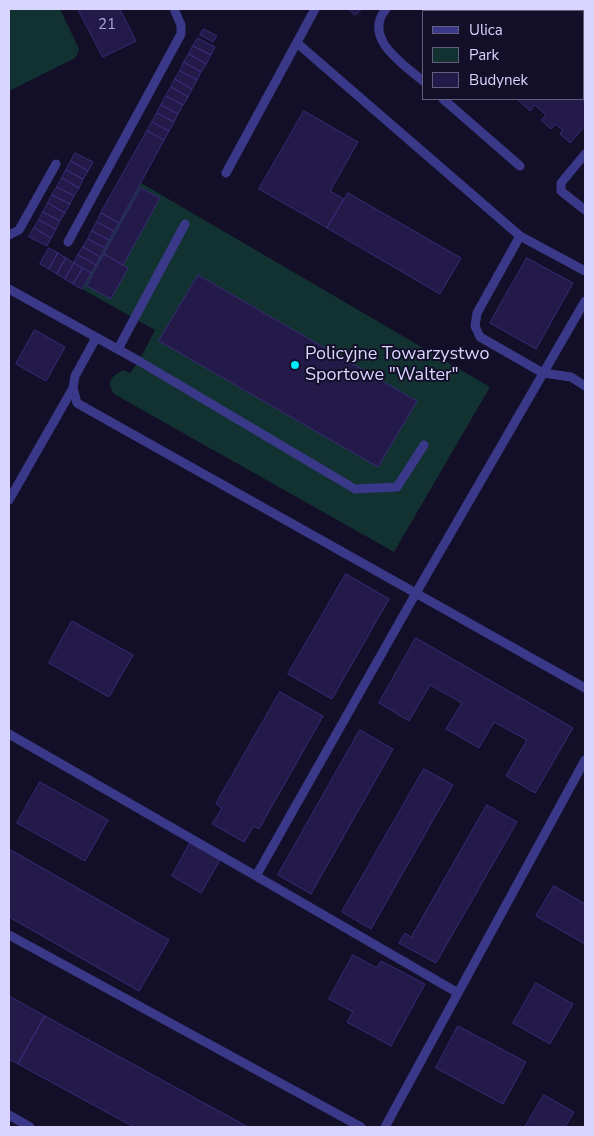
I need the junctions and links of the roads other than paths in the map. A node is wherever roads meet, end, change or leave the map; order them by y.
1 (174, 9) edge
2 (315, 9) edge
3 (386, 9) edge
4 (297, 44) junction
5 (422, 80) edge
6 (444, 100) edge
7 (585, 154) edge
8 (56, 164) dead end
9 (520, 166) dead end
10 (226, 173) dead end
11 (585, 210) edge
12 (185, 224) dead end
13 (9, 235) edge
14 (520, 236) junction
15 (68, 242) dead end
16 (585, 271) edge
17 (9, 289) edge
18 (585, 301) edge
19 (96, 338) junction
20 (118, 349) junction
21 (543, 373) junction
22 (585, 386) edge
23 (73, 388) junction
24 (424, 445) dead end
25 (9, 500) edge
26 (416, 593) junction
27 (585, 688) edge
28 (9, 734) edge
29 (585, 760) edge
30 (256, 876) junction
31 (9, 935) edge
32 (458, 993) junction
33 (9, 1115) edge
34 (30, 1127) edge
35 (361, 1127) edge
36 (385, 1127) edge

1 - 15 lane
2 - 4 lane
3 - 5 lane
4 - 10 lane
4 - 14 lane
6 - 9 lane
7 - 11 lane
8 - 13 lane
12 - 20 lane
14 - 16 lane
14 - 21 lane
17 - 19 lane
18 - 21 lane
19 - 20 lane
19 - 23 lane
20 - 24 lane
21 - 22 lane
21 - 26 lane
23 - 25 lane
23 - 26 lane
26 - 27 lane
26 - 30 lane
28 - 30 lane
29 - 32 lane
30 - 32 lane
31 - 35 lane
32 - 36 lane
33 - 34 lane

